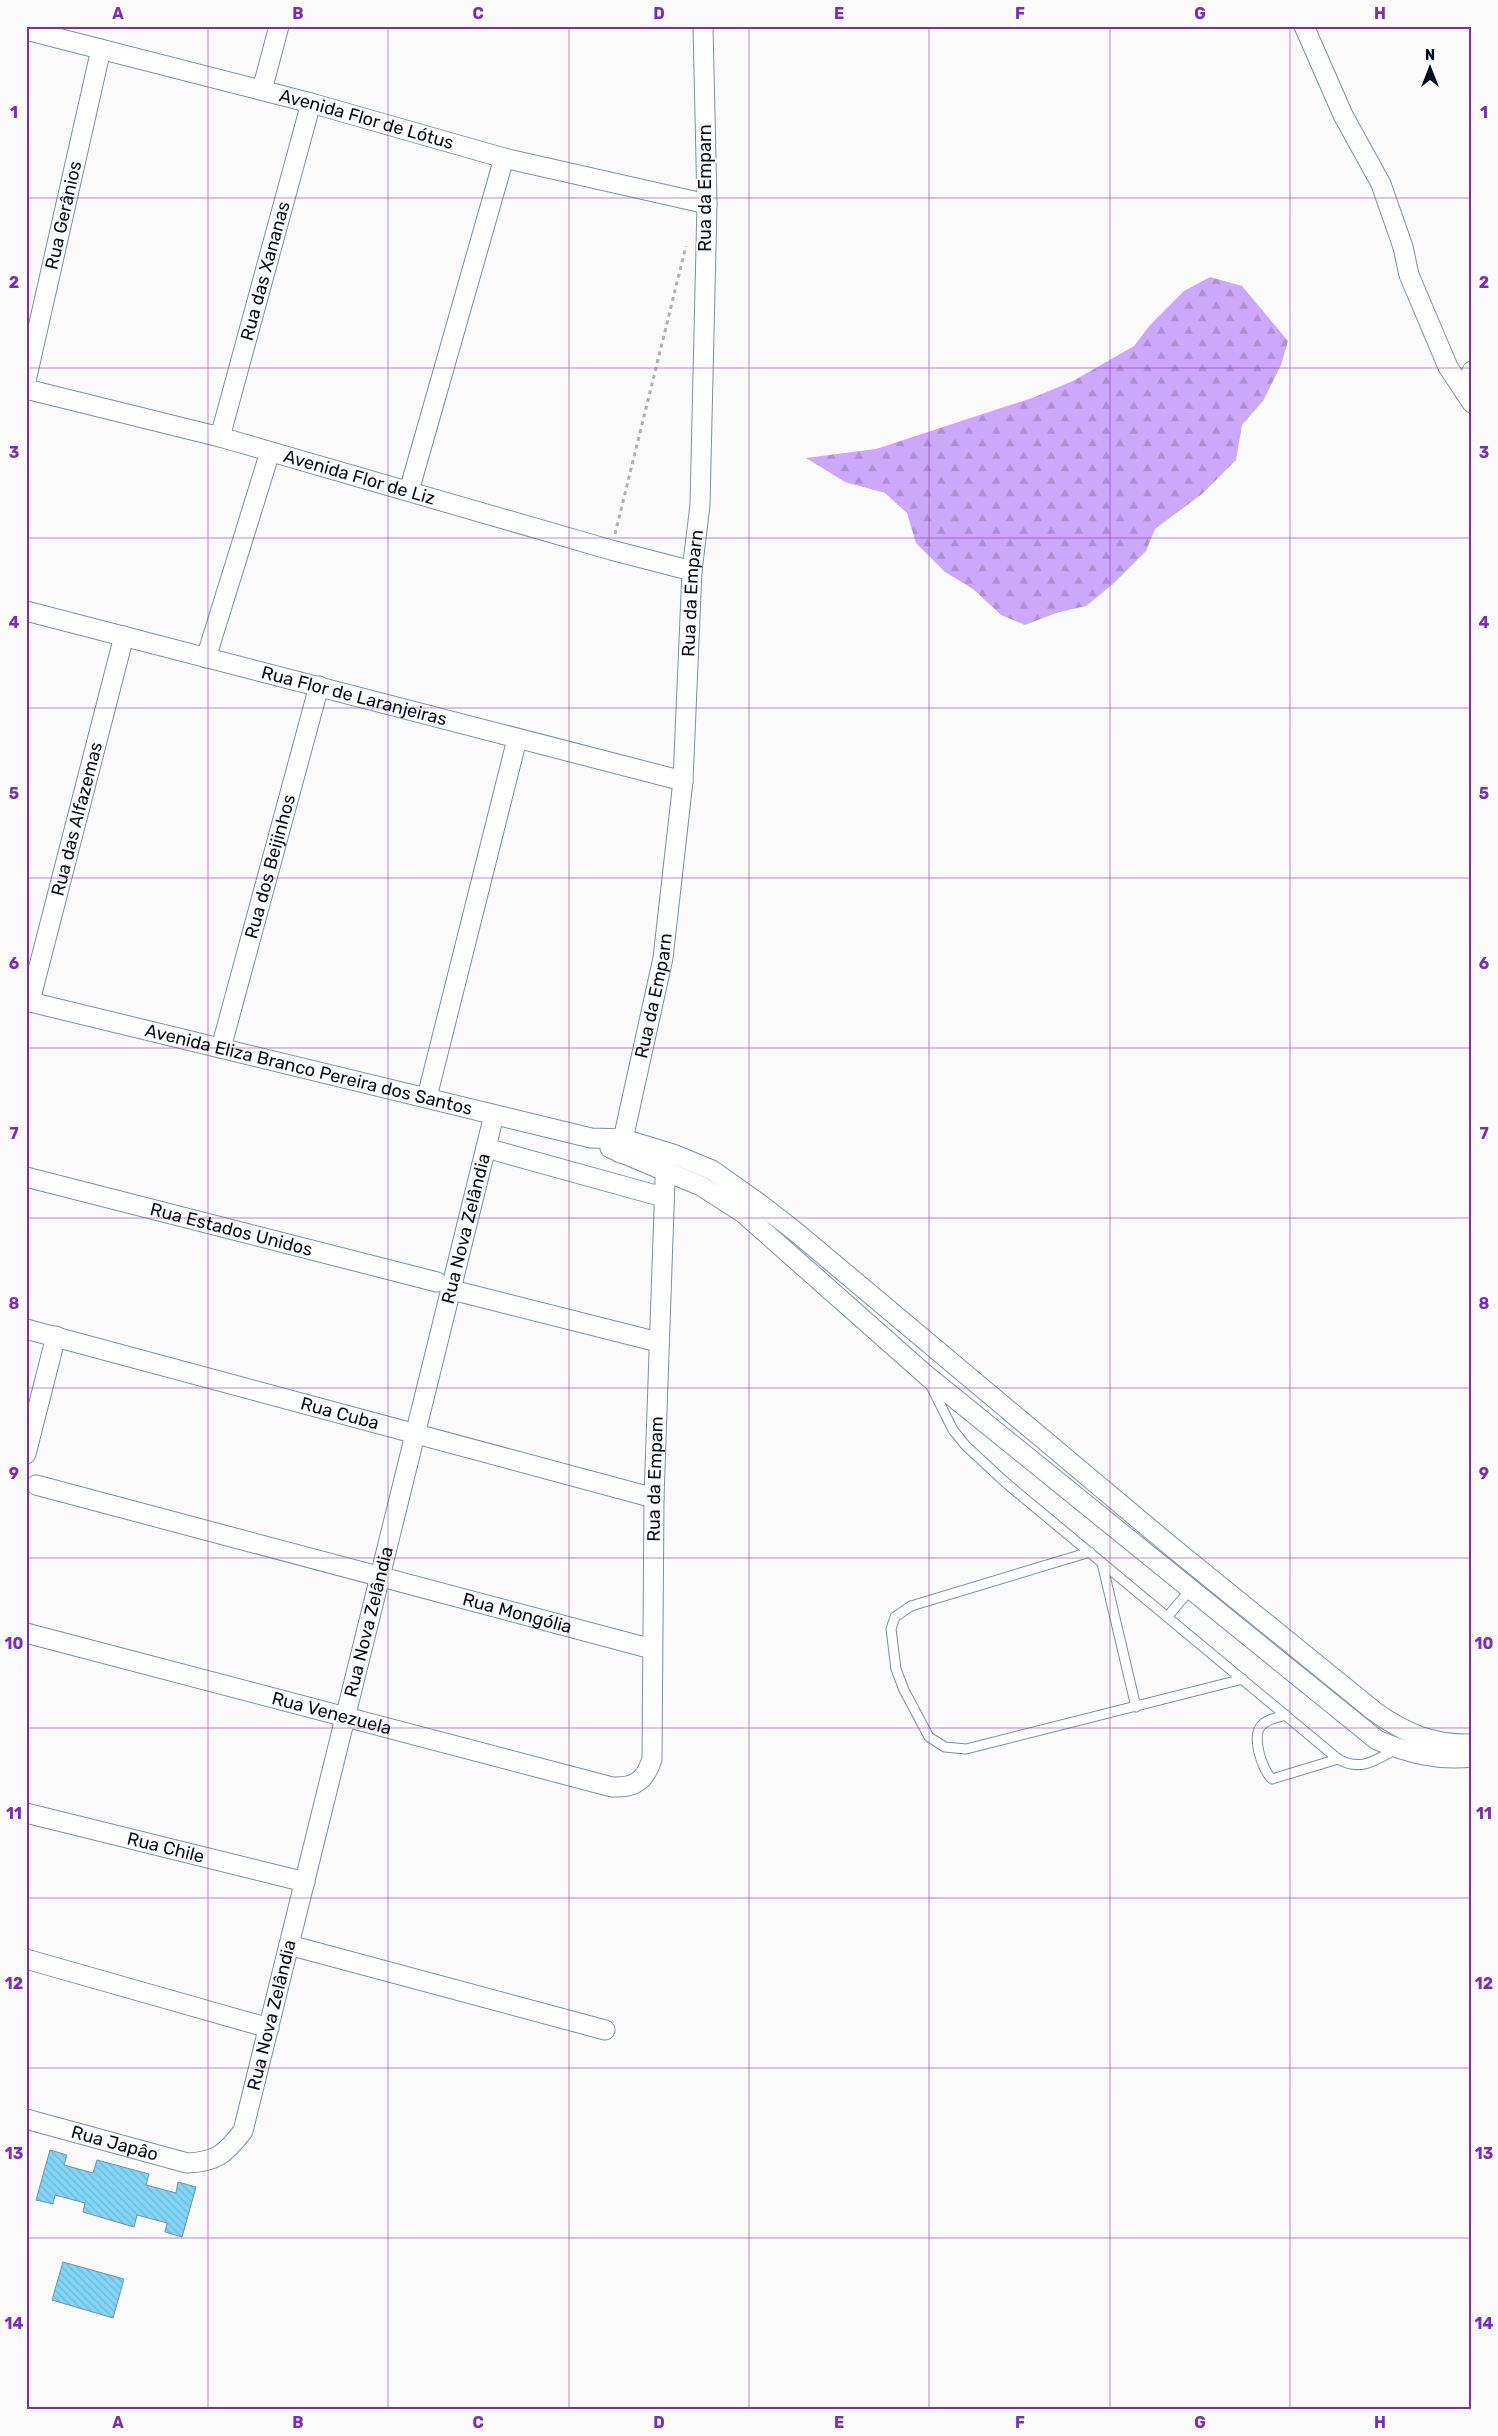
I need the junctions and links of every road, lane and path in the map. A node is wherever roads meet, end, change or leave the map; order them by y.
1 (279, 26) edge
2 (702, 26) edge
3 (1304, 26) edge
4 (26, 30) edge
5 (101, 49) junction
6 (262, 90) junction
7 (311, 103) junction
8 (504, 158) junction
9 (707, 204) junction
10 (687, 240) dead end
11 (1472, 371) edge
12 (26, 381) edge
13 (26, 389) edge
14 (1469, 398) edge
15 (220, 437) junction
16 (270, 452) junction
17 (409, 491) junction
18 (611, 550) junction
19 (692, 571) junction
20 (26, 611) edge
21 (124, 636) junction
22 (206, 658) junction
23 (319, 686) junction
24 (517, 739) junction
25 (682, 781) junction
26 (28, 1001) edge
27 (221, 1048) junction
28 (427, 1097) junction
29 (494, 1115) junction
30 (622, 1146) junction
31 (486, 1148) junction
32 (666, 1152) junction
33 (664, 1170) junction
34 (26, 1177) edge
35 (664, 1197) junction
36 (444, 1286) junction
37 (26, 1329) edge
38 (56, 1336) junction
39 (658, 1342) junction
40 (926, 1375) junction
41 (416, 1432) junction
42 (26, 1454) edge
43 (36, 1486) dead end
44 (654, 1498) junction
45 (1090, 1552) junction
46 (1102, 1562) junction
47 (1205, 1574) junction
48 (380, 1577) junction
49 (1190, 1590) junction
50 (1168, 1616) junction
51 (26, 1634) edge
52 (652, 1649) junction
53 (1244, 1679) junction
54 (1136, 1706) junction
55 (1286, 1715) junction
56 (346, 1718) junction
57 (1472, 1744) edge
58 (1397, 1748) junction
59 (1472, 1758) edge
60 (1338, 1759) junction
61 (638, 1784) joint
62 (26, 1813) edge
63 (305, 1882) junction
64 (289, 1945) junction
65 (26, 1959) edge
66 (269, 2028) junction
67 (605, 2030) dead end
68 (26, 2119) edge
69 (204, 2163) joint

1 - 6 street
2 - 9 street, Rua da Emparn
3 - 14 street
4 - 5 street, Avenida Flor de Lótus
5 - 6 street, Avenida Flor de Lótus
5 - 12 street, Rua Gerânios
6 - 7 street, Avenida Flor de Lótus
7 - 8 street, Avenida Flor de Lótus
7 - 15 street, Rua das Xananas
8 - 9 street, Avenida Flor de Lótus
8 - 17 street
9 - 19 street, Rua da Emparn
10 - 18 path
11 - 14 street
13 - 15 street, Avenida Flor de Liz
15 - 16 street, Avenida Flor de Liz
16 - 17 street, Avenida Flor de Liz
16 - 22 street
17 - 18 street, Avenida Flor de Liz
18 - 19 street, Avenida Flor de Liz
19 - 25 street, Rua da Emparn
20 - 21 street, Rua Flor de Laranjeiras
21 - 22 street, Rua Flor de Laranjeiras
21 - 26 street, Rua das Alfazemas
22 - 23 street, Rua Flor de Laranjeiras
23 - 24 street, Rua Flor de Laranjeiras
23 - 27 street, Rua dos Beijinhos
24 - 25 street, Rua Flor de Laranjeiras
24 - 28 street
25 - 30 street, Rua da Emparn
26 - 27 street, Avenida Eliza Branco Pereira dos Santos
27 - 28 street, Avenida Eliza Branco Pereira dos Santos
28 - 29 street, Avenida Eliza Branco Pereira dos Santos
29 - 30 street, Avenida Eliza Branco Pereira dos Santos
29 - 31 street, Rua Nova Zelândia
30 - 32 street
30 - 33 street
31 - 35 street
31 - 36 street, Rua Nova Zelândia
32 - 33 street, Rua da Empam
32 - 47 street
33 - 35 street, Rua da Empam
33 - 40 street
34 - 36 street, Rua Estados Unidos
35 - 39 street, Rua da Empam
36 - 39 street, Rua Estados Unidos
36 - 41 street, Rua Nova Zelândia
37 - 38 street, Rua Cuba
38 - 41 street, Rua Cuba
38 - 42 street
39 - 44 street, Rua da Empam
40 - 45 lane
40 - 49 street
41 - 44 street, Rua Cuba
41 - 48 street, Rua Nova Zelândia
43 - 48 street, Rua Mongólia
44 - 52 street, Rua da Empam
45 - 46 lane
45 - 54 lane
46 - 50 lane
46 - 54 lane
47 - 49 street
47 - 57 street
48 - 52 street, Rua Mongólia
48 - 56 street, Rua Nova Zelândia
49 - 50 lane
49 - 58 street
50 - 53 lane
51 - 56 street, Rua Venezuela
52 - 61 street, Rua da Empam
53 - 54 lane
53 - 55 lane
55 - 60 lane
55 - 60 lane
56 - 61 street, Rua Venezuela
56 - 63 street, Rua Nova Zelândia
58 - 59 street
58 - 60 lane
62 - 63 street, Rua Chile
63 - 64 street, Rua Nova Zelândia
64 - 66 street, Rua Nova Zelândia
64 - 67 street
65 - 66 street
66 - 69 street, Rua Nova Zelândia
68 - 69 street, Rua Japâo

